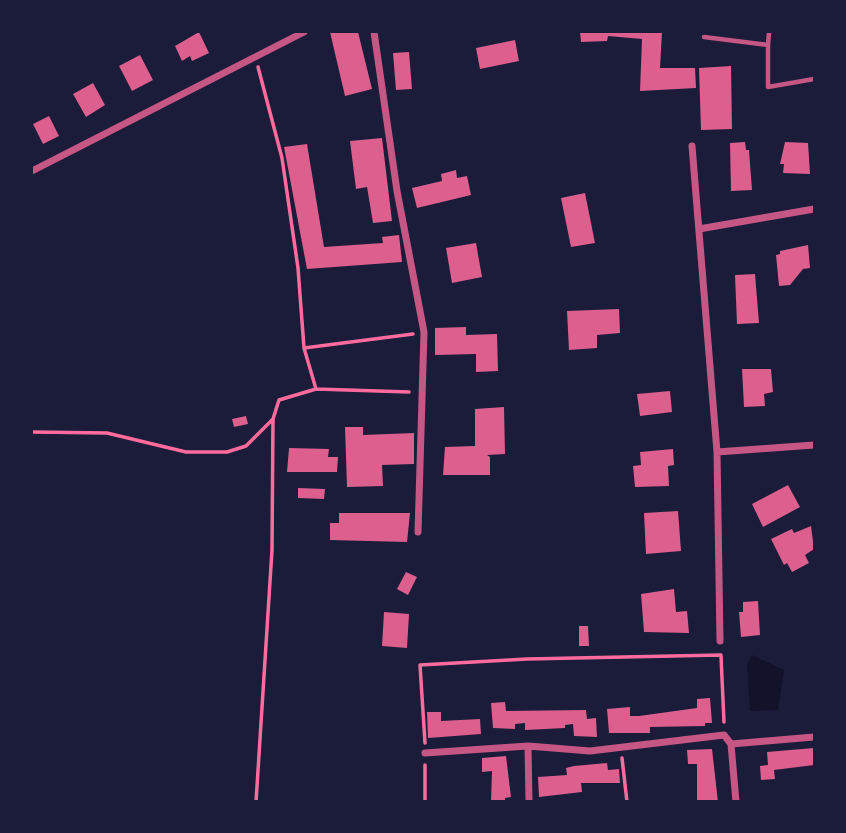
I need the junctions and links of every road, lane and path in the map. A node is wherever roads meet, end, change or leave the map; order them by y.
1 (304, 32) edge
2 (374, 32) edge
3 (769, 32) edge
4 (704, 37) dead end
5 (768, 45) junction
6 (255, 55) junction
7 (814, 79) edge
8 (692, 146) dead end
9 (32, 172) edge
10 (814, 209) edge
11 (699, 229) junction
12 (424, 332) junction
13 (304, 348) junction
14 (316, 389) junction
15 (424, 393) junction
16 (273, 419) junction
17 (32, 432) edge
18 (814, 445) edge
19 (717, 452) junction
20 (418, 532) dead end
21 (720, 641) joint
22 (722, 656) junction
23 (724, 735) junction
24 (814, 737) edge
25 (731, 744) junction
26 (528, 746) junction
27 (621, 747) junction
28 (425, 753) junction
29 (256, 802) edge
30 (425, 802) edge
31 (529, 802) edge
32 (627, 802) edge
33 (736, 802) edge

1 - 6 street
2 - 12 street
3 - 5 lane
4 - 5 lane
5 - 7 lane
6 - 9 street
6 - 13 path
8 - 11 street
10 - 11 street
11 - 19 street
12 - 13 path
12 - 15 street
13 - 14 path
14 - 15 path
14 - 16 path
15 - 20 street
16 - 17 path
16 - 29 path
18 - 19 street
19 - 21 street
21 - 22 path
22 - 23 path
22 - 28 path
23 - 25 street
23 - 27 street
24 - 25 street
25 - 33 street
26 - 27 street
26 - 28 street
26 - 31 street
27 - 32 path
28 - 30 path

